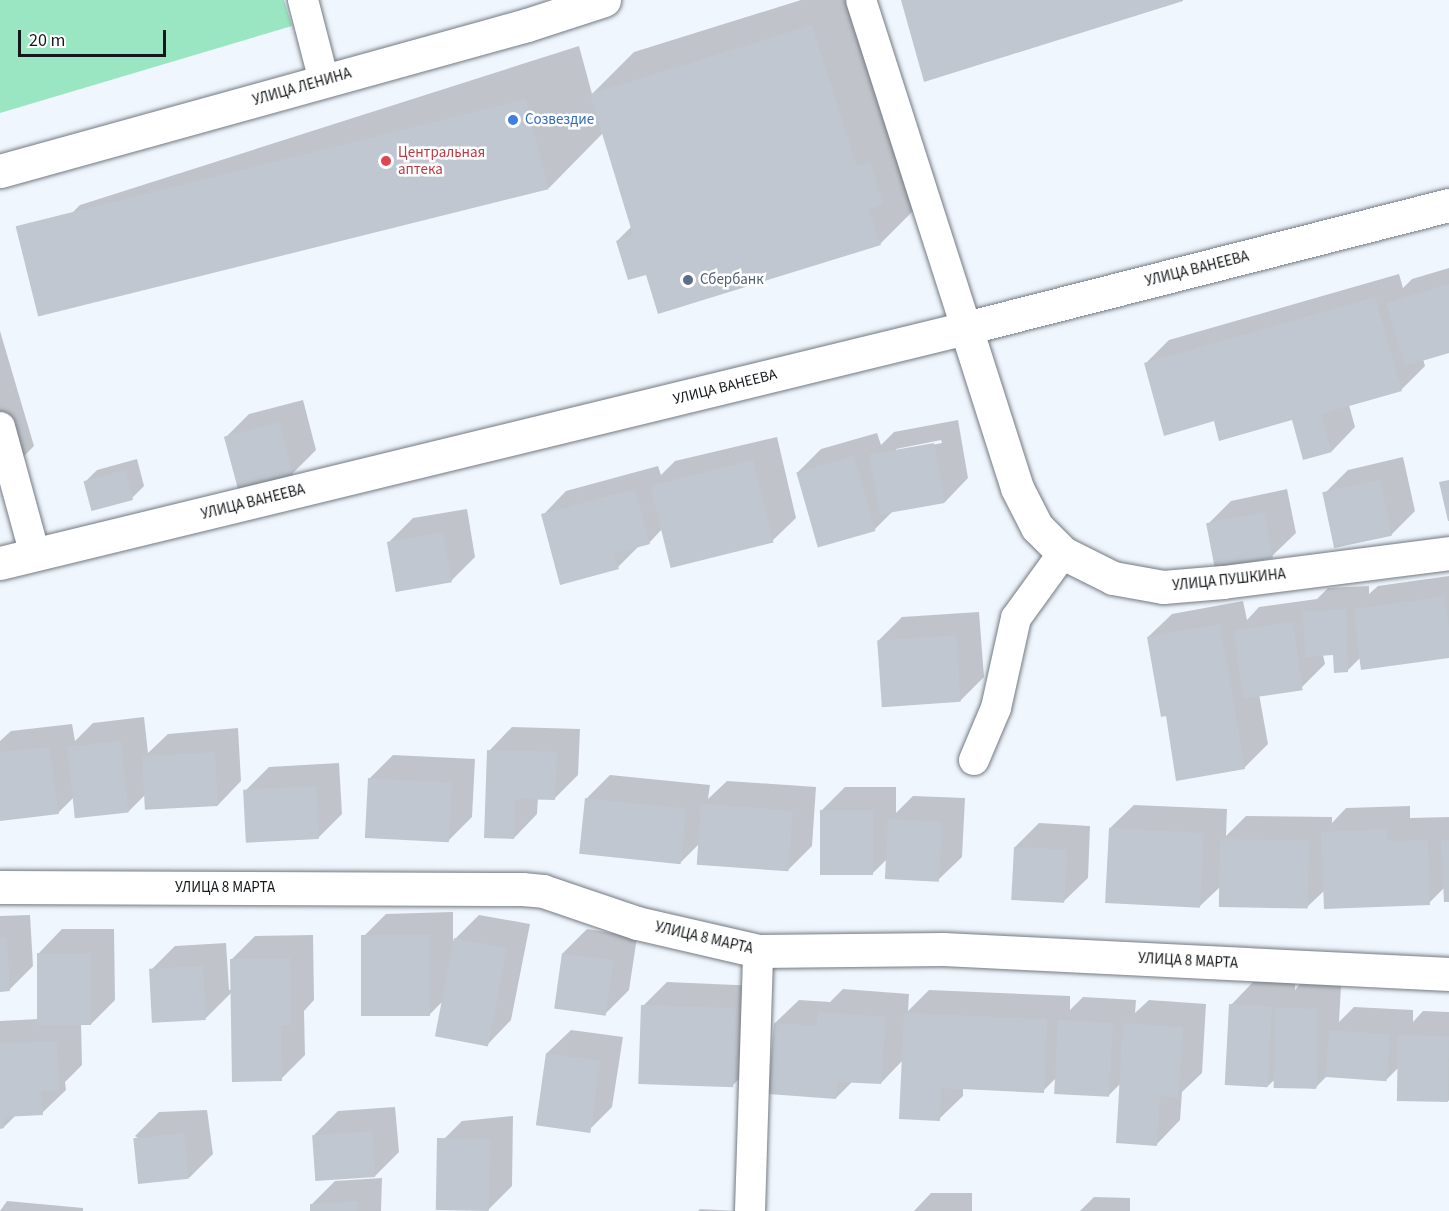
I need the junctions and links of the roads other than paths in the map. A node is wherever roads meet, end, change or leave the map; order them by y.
1 (303, 0) edge
2 (604, 0) edge
3 (861, 0) edge
4 (324, 81) junction
5 (0, 171) edge
6 (1449, 205) edge
7 (966, 328) junction
8 (0, 427) edge
9 (1449, 553) edge
10 (1063, 554) junction
11 (35, 555) junction
12 (0, 564) edge
13 (974, 760) dead end
14 (0, 887) edge
15 (758, 951) junction
16 (1449, 974) edge
17 (750, 1211) edge

1 - 4 lane
2 - 4 street, УЛИЦА ЛЕНИНА
3 - 7 lane
4 - 5 street, УЛИЦА ЛЕНИНА
6 - 7 street, УЛИЦА ВАНЕЕВА
7 - 10 street
7 - 11 street, УЛИЦА ВАНЕЕВА
8 - 11 lane
9 - 10 street, УЛИЦА ПУШКИНА
10 - 13 lane
11 - 12 street, УЛИЦА ВАНЕЕВА
14 - 15 street, УЛИЦА 8 МАРТА
15 - 16 street, УЛИЦА 8 МАРТА
15 - 17 lane

